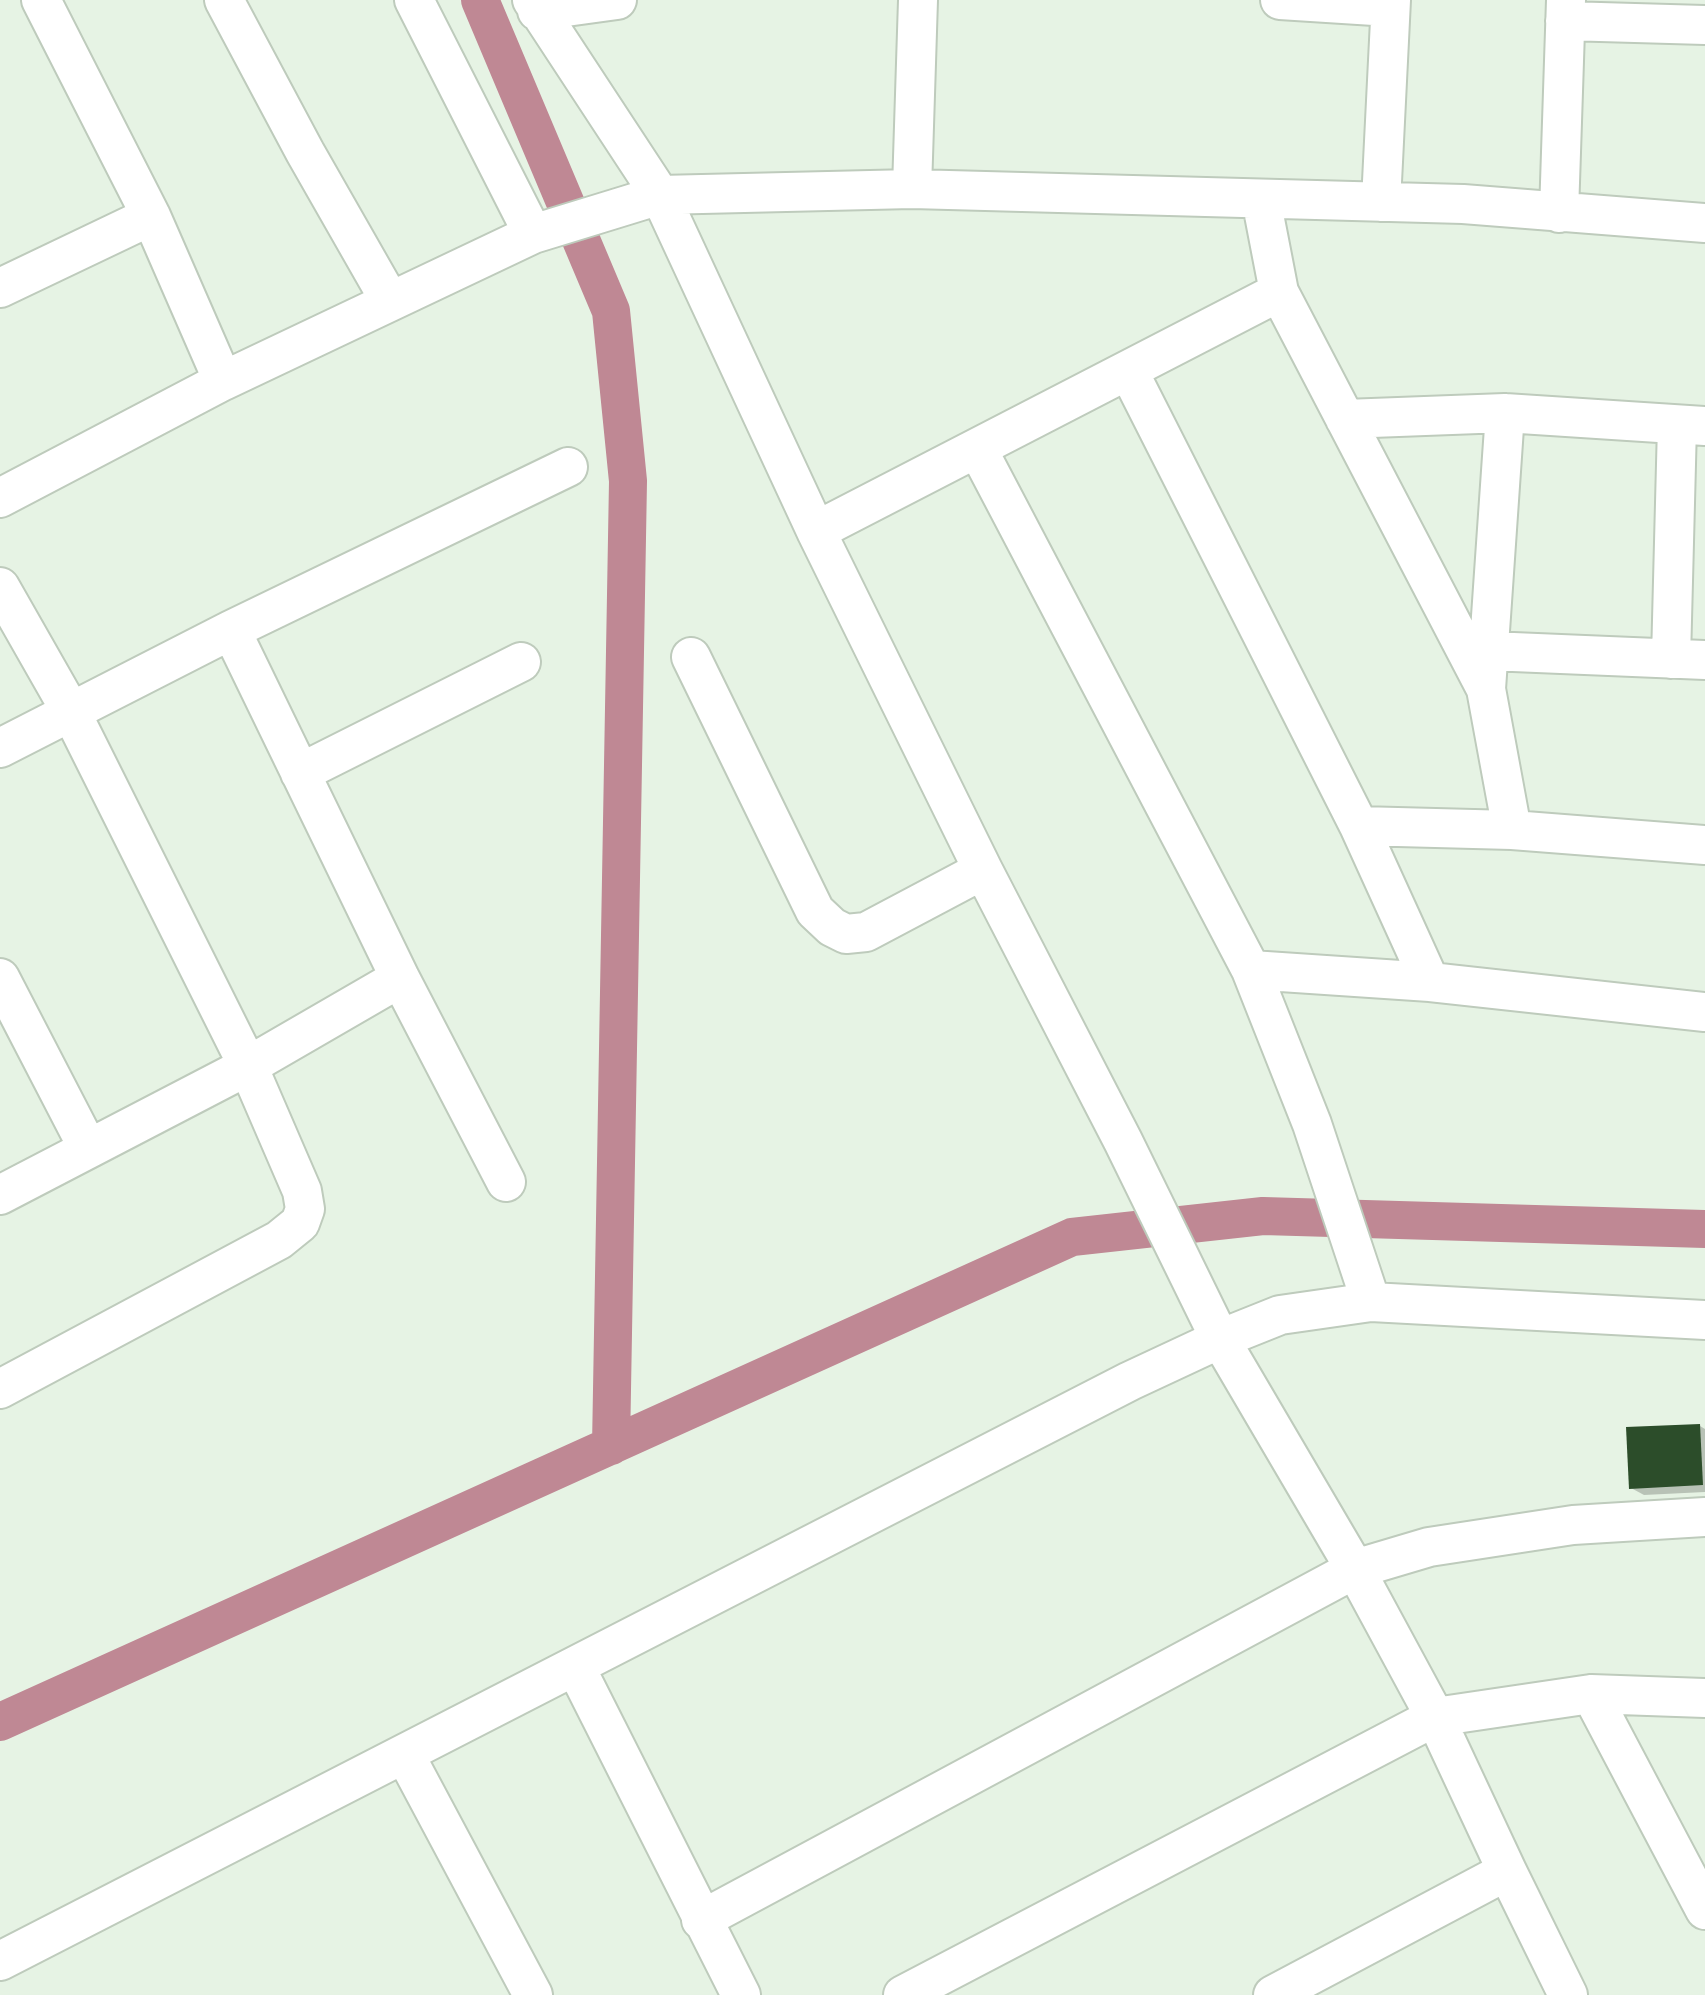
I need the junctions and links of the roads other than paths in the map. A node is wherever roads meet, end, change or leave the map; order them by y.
1 (41, 0) edge
2 (224, 0) edge
3 (414, 0) edge
4 (617, 0) edge
5 (918, 0) edge
6 (1280, 0) edge
7 (1390, 4) edge
8 (534, 5) edge
9 (1565, 10) edge
10 (1705, 25) edge
11 (912, 190) junction
12 (660, 195) junction
13 (1261, 199) junction
14 (1381, 202) junction
15 (1559, 213) junction
16 (151, 216) junction
17 (1705, 223) edge
18 (533, 234) junction
19 (0, 289) edge
20 (1279, 292) junction
21 (390, 302) junction
22 (1128, 370) junction
23 (223, 381) junction
24 (1506, 413) junction
25 (1345, 419) junction
26 (1691, 426) edge
27 (977, 448) junction
28 (568, 467) dead end
29 (0, 498) edge
30 (816, 531) junction
31 (0, 587) edge
32 (231, 630) junction
33 (1489, 651) junction
34 (691, 657) dead end
35 (1688, 660) edge
36 (521, 662) dead end
37 (1486, 688) junction
38 (69, 710) junction
39 (0, 748) edge
40 (300, 773) junction
41 (1360, 826) junction
42 (1512, 830) junction
43 (1705, 845) edge
44 (984, 870) junction
45 (1251, 970) junction
46 (400, 978) junction
47 (1430, 982) junction
48 (2, 987) edge
49 (1705, 1012) edge
50 (248, 1066) junction
51 (88, 1148) junction
52 (506, 1182) dead end
53 (0, 1195) edge
54 (1371, 1301) junction
55 (1705, 1320) edge
56 (1220, 1339) junction
57 (0, 1389) edge
58 (1705, 1517) edge
59 (1355, 1569) junction
60 (575, 1666) junction
61 (1591, 1694) junction
62 (1705, 1698) edge
63 (1435, 1717) junction
64 (404, 1755) junction
65 (1507, 1871) junction
66 (1700, 1891) edge
67 (701, 1920) junction
68 (0, 1961) edge
69 (533, 1995) edge
70 (741, 1995) edge
71 (903, 1995) edge
72 (1273, 1995) edge
73 (1568, 1995) edge

1 - 16 street
2 - 21 street
3 - 18 street
4 - 8 street
5 - 11 street
6 - 7 street
7 - 14 street
8 - 12 street
9 - 10 street
9 - 15 street
11 - 12 street
11 - 13 street
12 - 18 street
12 - 30 street
13 - 14 street
13 - 20 street
14 - 15 street
15 - 17 street
16 - 19 street
16 - 23 street
18 - 21 street
20 - 22 street
20 - 25 street
21 - 23 street
22 - 27 street
22 - 41 street
23 - 29 street
24 - 25 street
24 - 26 street
24 - 33 street
25 - 37 street
26 - 35 street
27 - 30 street
27 - 45 street
28 - 32 street
30 - 44 street
31 - 38 street
32 - 38 street
32 - 40 street
33 - 35 street
33 - 37 street
34 - 44 street
36 - 40 street
37 - 42 street
38 - 39 street
38 - 50 street
40 - 46 street
41 - 42 street
41 - 47 street
42 - 43 street
44 - 56 street
45 - 47 street
45 - 54 street
46 - 50 street
46 - 52 street
47 - 49 street
48 - 51 street
50 - 51 street
50 - 57 street
51 - 53 street
54 - 55 street
54 - 56 street
56 - 59 street
56 - 60 street
58 - 59 street
59 - 63 street
59 - 67 street
60 - 64 street
60 - 67 street
61 - 62 street
61 - 63 street
61 - 66 street
63 - 65 street
63 - 71 street
64 - 68 street
64 - 69 street
65 - 72 street
65 - 73 street
67 - 70 street

